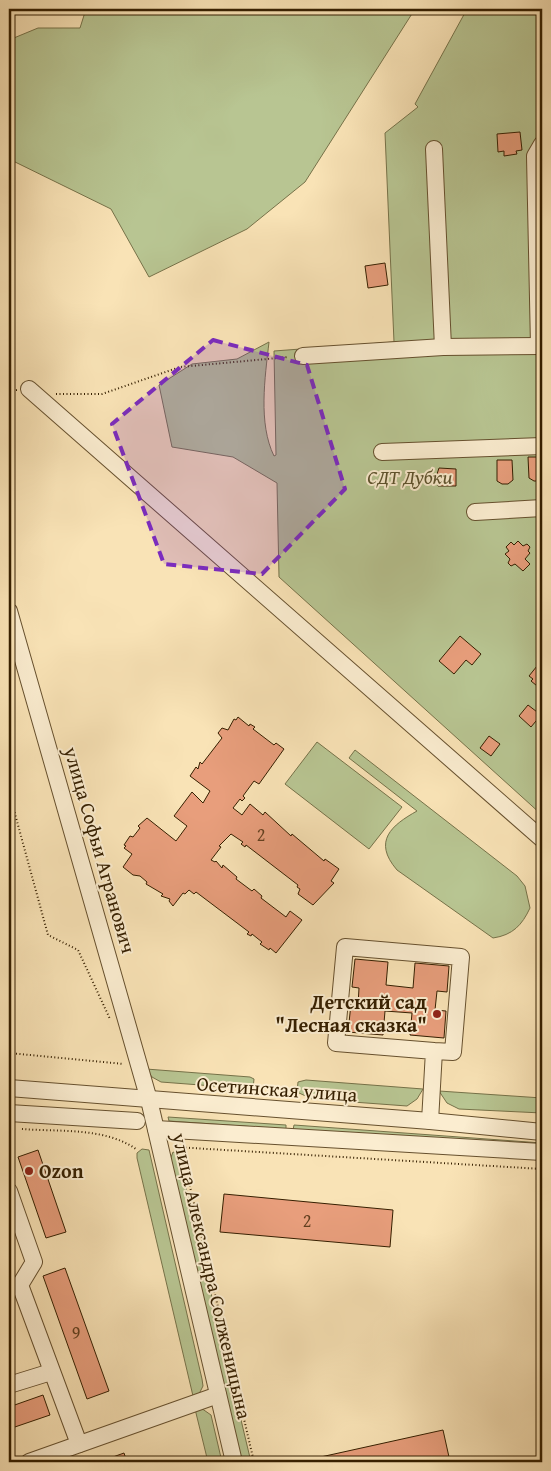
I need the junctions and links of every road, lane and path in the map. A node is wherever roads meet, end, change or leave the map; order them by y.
1 (542, 144) edge
2 (434, 149) dead end
3 (540, 237) edge
4 (541, 346) edge
5 (443, 347) junction
6 (303, 356) joint
7 (29, 389) joint
8 (9, 391) edge
9 (53, 393) dead end
10 (542, 446) edge
11 (382, 452) dead end
12 (542, 508) edge
13 (475, 512) dead end
14 (9, 611) edge
15 (9, 792) edge
16 (542, 839) edge
17 (111, 1020) dead end
18 (434, 1051) junction
19 (9, 1053) edge
20 (139, 1065) junction
21 (9, 1088) edge
22 (42, 1091) junction
23 (149, 1100) junction
24 (14, 1118) edge
25 (137, 1121) dead end
26 (430, 1121) junction
27 (156, 1129) junction
28 (542, 1132) edge
29 (172, 1147) dead end
30 (181, 1148) junction
31 (136, 1149) dead end
32 (542, 1152) edge
33 (542, 1169) edge
34 (10, 1199) edge
35 (14, 1287) edge
36 (51, 1372) junction
37 (9, 1385) edge
38 (218, 1395) junction
39 (80, 1444) junction
40 (29, 1462) edge
41 (234, 1462) edge
42 (254, 1462) edge

1 - 3 street
2 - 5 street
3 - 4 street
4 - 5 street
5 - 6 street
6 - 9 path
7 - 8 path
7 - 16 street
10 - 11 street
12 - 13 street
14 - 20 street, улица Софьи Агранович
15 - 17 path
18 - 18 street
18 - 26 street
19 - 20 path
20 - 23 street, улица Софьи Агранович
21 - 22 street, Осетинская улица
22 - 23 street, Осетинская улица
22 - 24 street
23 - 26 street, Осетинская улица
23 - 27 street, улица Александра Солженицына
24 - 25 street
24 - 31 path
26 - 28 street, Осетинская улица
27 - 32 street
27 - 38 street, улица Александра Солженицына
29 - 30 path
30 - 33 path
30 - 42 path
34 - 35 street
35 - 36 street
36 - 37 street
36 - 39 street
38 - 39 street
38 - 41 street, улица Александра Солженицына
39 - 40 street

